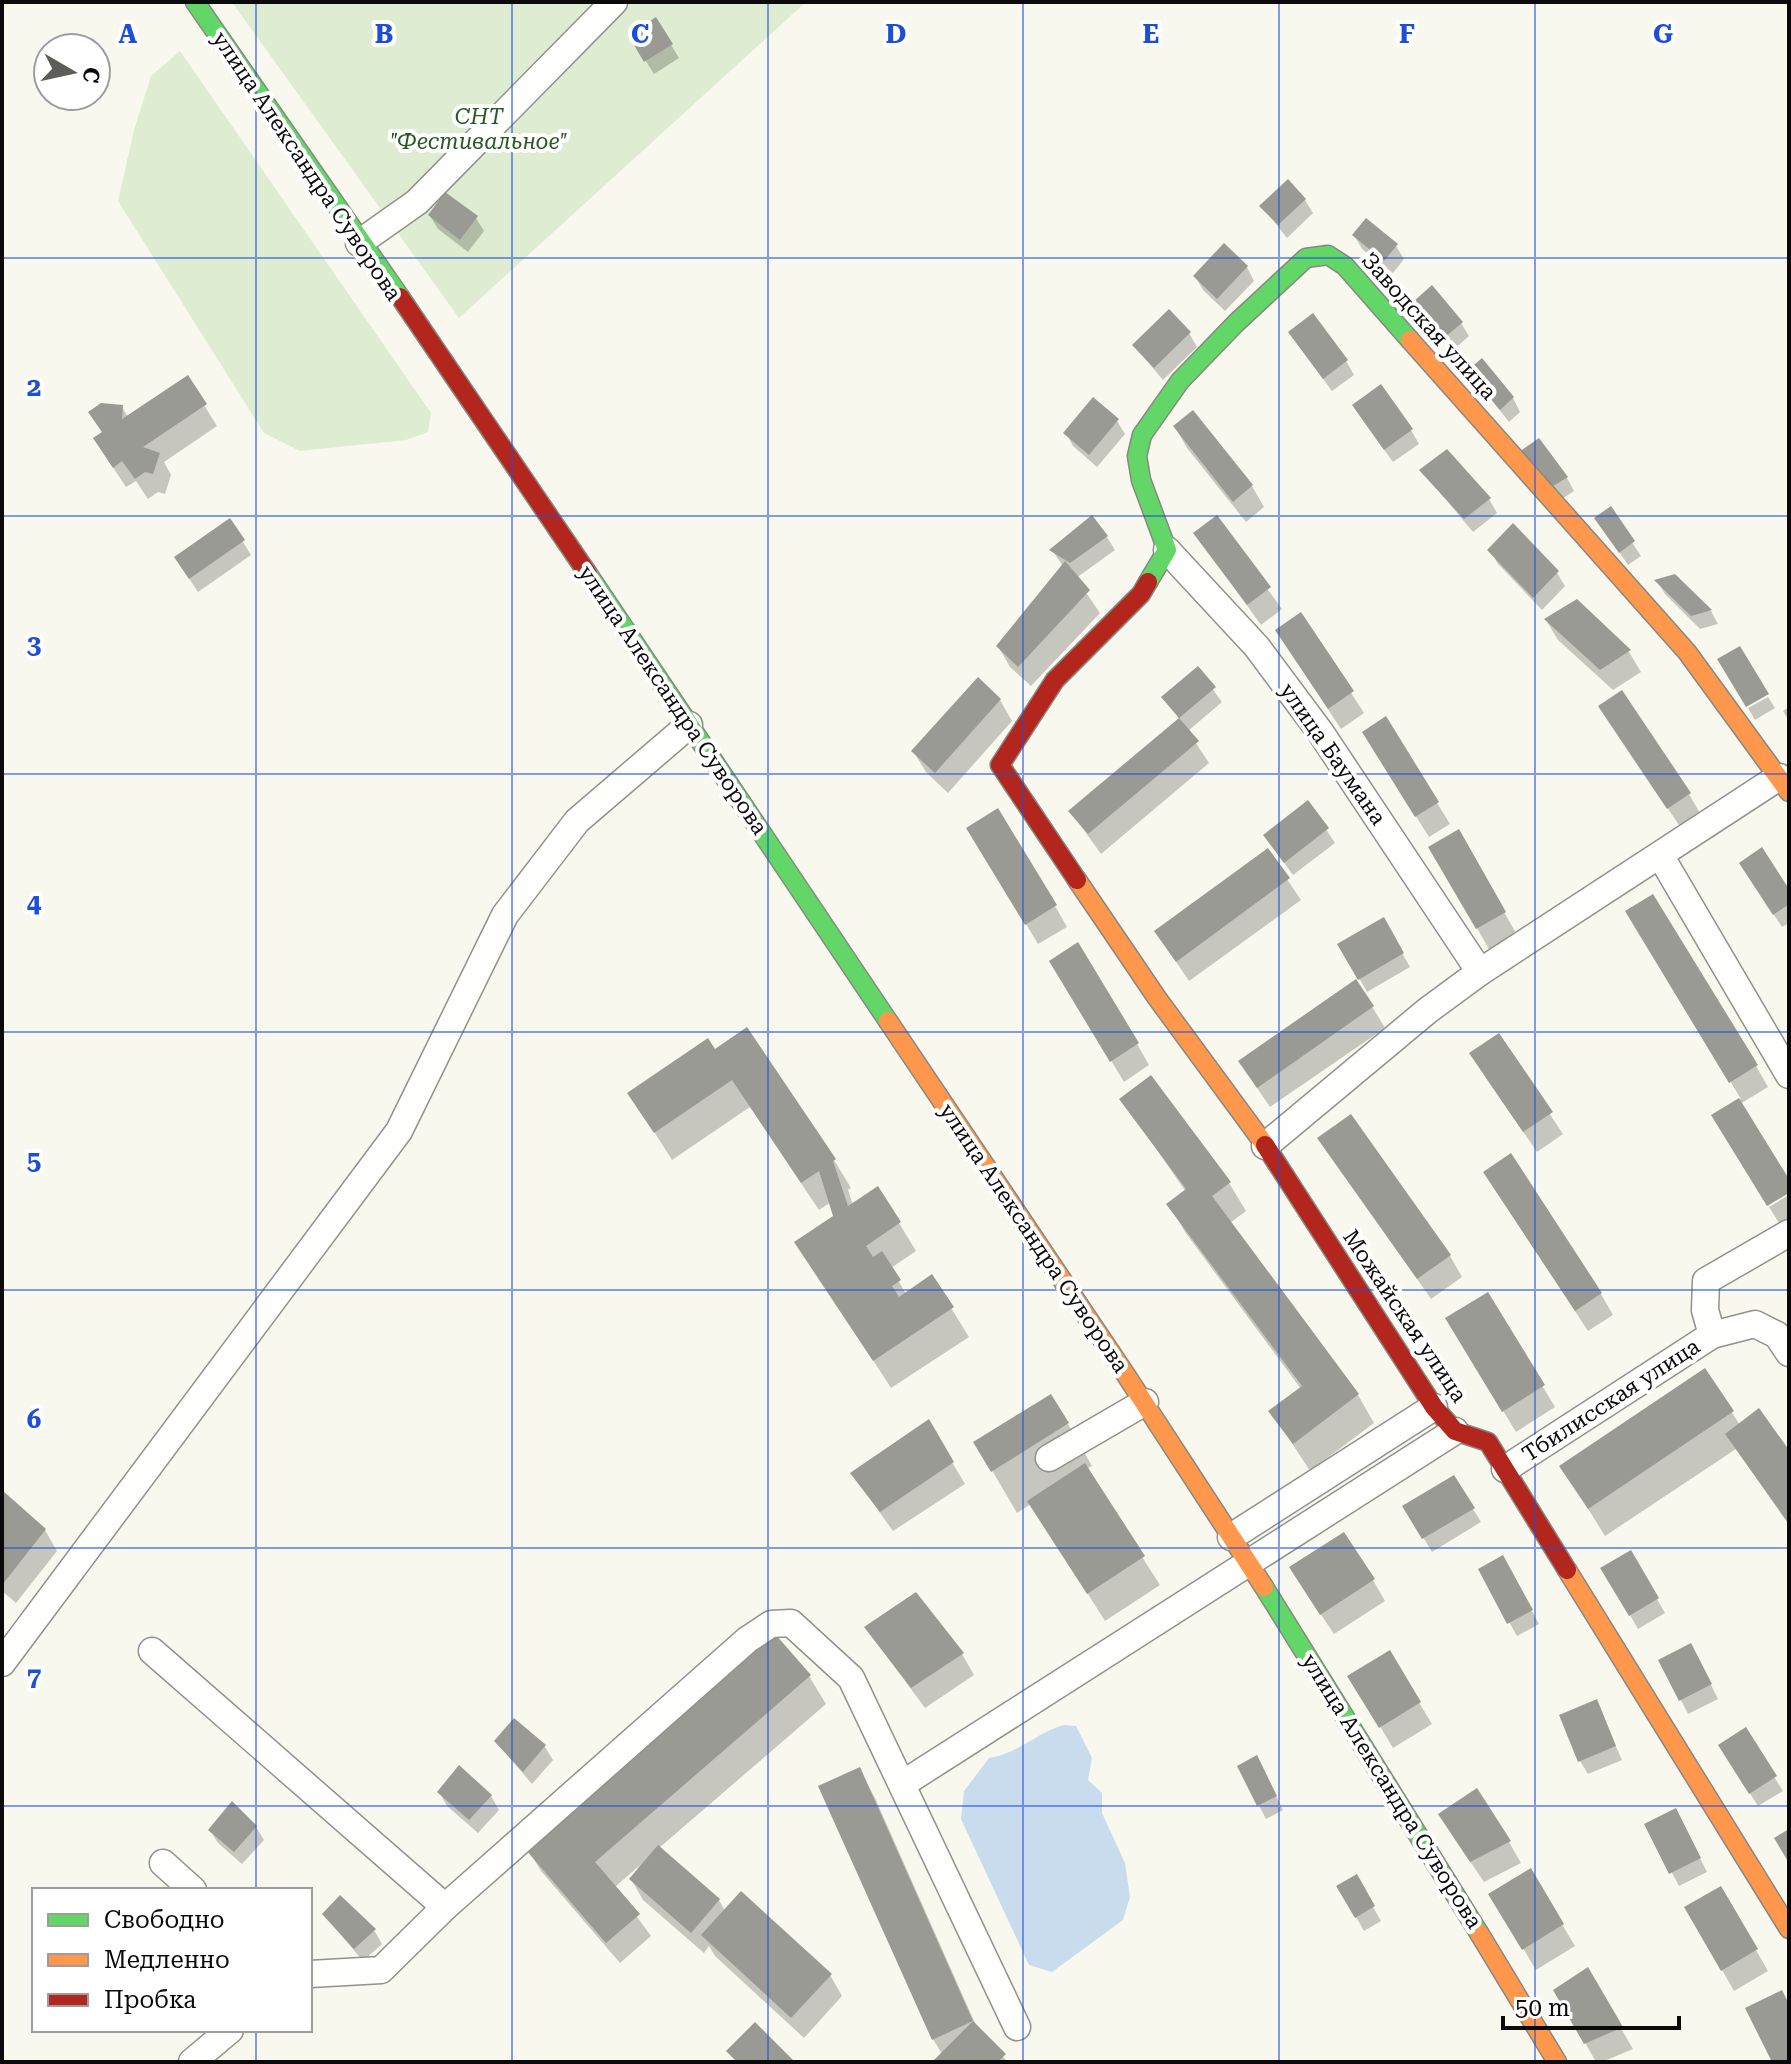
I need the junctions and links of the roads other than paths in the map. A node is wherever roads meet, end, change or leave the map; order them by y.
1 (195, 2) edge
2 (614, 2) edge
3 (359, 243) junction
4 (1167, 550) junction
5 (689, 725) junction
6 (1784, 785) edge
7 (1660, 855) junction
8 (1480, 972) junction
9 (1789, 1075) edge
10 (1265, 1146) junction
11 (1789, 1233) edge
12 (1712, 1335) junction
13 (1789, 1353) edge
14 (1145, 1402) junction
15 (1434, 1407) junction
16 (1455, 1431) junction
17 (1049, 1458) dead end
18 (1505, 1469) junction
19 (1231, 1537) junction
20 (1249, 1562) junction
21 (152, 1651) dead end
22 (2, 1663) edge
23 (904, 1783) junction
24 (163, 1863) dead end
25 (191, 1888) edge
26 (445, 1907) junction
27 (1789, 1929) edge
28 (312, 1974) edge
29 (1017, 2027) dead end
30 (228, 2032) edge
31 (192, 2062) edge
32 (1557, 2062) edge

1 - 3 street, улица Александра Суворова
2 - 3 street
3 - 5 street, улица Александра Суворова
4 - 6 street, Заводская улица
4 - 8 street, улица Баумана
4 - 10 street, Можайская улица
5 - 14 street, улица Александра Суворова
5 - 22 street
6 - 7 street
7 - 8 street
7 - 9 street
8 - 10 street
10 - 15 street, Можайская улица
11 - 12 street, Тбилисская улица
12 - 13 street
12 - 18 street, Тбилисская улица
14 - 17 street
14 - 19 street, улица Александра Суворова
15 - 16 street, Можайская улица
15 - 19 street
16 - 18 street, Можайская улица
16 - 20 street
18 - 27 street, Можайская улица
19 - 20 street, улица Александра Суворова
20 - 23 street
20 - 32 street, улица Александра Суворова
21 - 26 street
23 - 26 street
23 - 29 street
24 - 25 street
26 - 28 street
30 - 31 street

